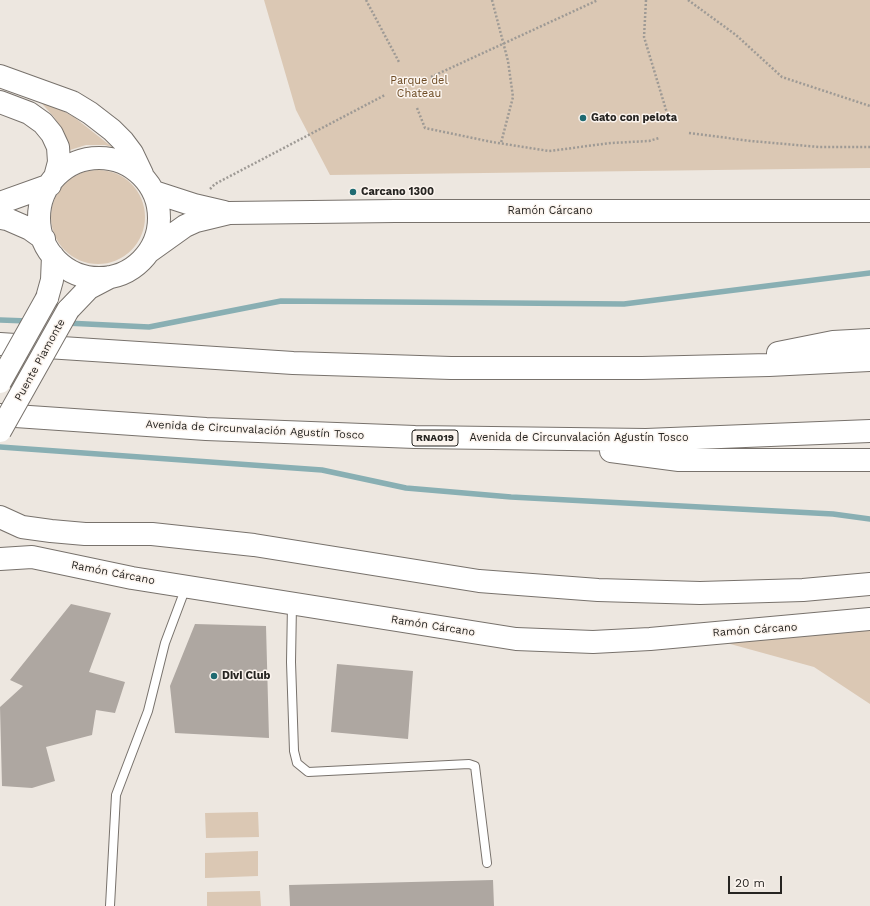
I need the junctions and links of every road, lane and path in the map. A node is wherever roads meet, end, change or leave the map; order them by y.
1 (366, 0) edge
2 (492, 0) edge
3 (598, 0) edge
4 (646, 0) edge
5 (688, 0) edge
6 (504, 44) junction
7 (399, 62) dead end
8 (0, 76) edge
9 (431, 77) dead end
10 (385, 95) dead end
11 (0, 102) edge
12 (870, 106) edge
13 (417, 108) dead end
14 (670, 124) dead end
15 (690, 133) dead end
16 (659, 138) dead end
17 (502, 143) junction
18 (870, 147) edge
19 (52, 181) junction
20 (149, 184) junction
21 (0, 203) edge
22 (194, 205) junction
23 (870, 211) edge
24 (229, 214) junction
25 (0, 218) edge
26 (48, 248) junction
27 (150, 251) junction
28 (110, 277) junction
29 (870, 340) edge
30 (0, 344) edge
31 (870, 360) edge
32 (710, 366) junction
33 (0, 382) edge
34 (0, 415) edge
35 (0, 431) edge
36 (870, 431) edge
37 (517, 439) junction
38 (870, 460) edge
39 (0, 518) edge
40 (0, 559) edge
41 (870, 584) edge
42 (186, 586) junction
43 (292, 603) junction
44 (870, 619) edge
45 (487, 863) dead end
46 (110, 906) edge

1 - 7 path
2 - 6 path
3 - 6 path
4 - 14 path
5 - 12 path
6 - 9 path
6 - 17 path
8 - 20 main road
10 - 22 path
11 - 19 main road
13 - 17 path
15 - 18 path
16 - 17 path
19 - 20 main road
19 - 21 main road
19 - 26 main road
20 - 22 main road, Ramón Cárcano
20 - 27 main road
22 - 24 main road, Ramón Cárcano
23 - 24 main road, Ramón Cárcano
24 - 27 main road, Ramón Cárcano
25 - 26 main road
26 - 28 main road
26 - 33 main road, bridge
27 - 28 main road
28 - 35 main road, Puente Piamonte, bridge
29 - 32 main road
30 - 32 main road
31 - 32 main road
34 - 37 main road, Avenida de Circunvalación Agustín Tosco / RNA019
36 - 37 main road, Avenida de Circunvalación Agustín Tosco / RNA019
37 - 38 main road
39 - 41 main road
40 - 42 main road, Ramón Cárcano
42 - 43 main road, Ramón Cárcano
42 - 46 lane
43 - 44 main road, Ramón Cárcano
43 - 45 lane

